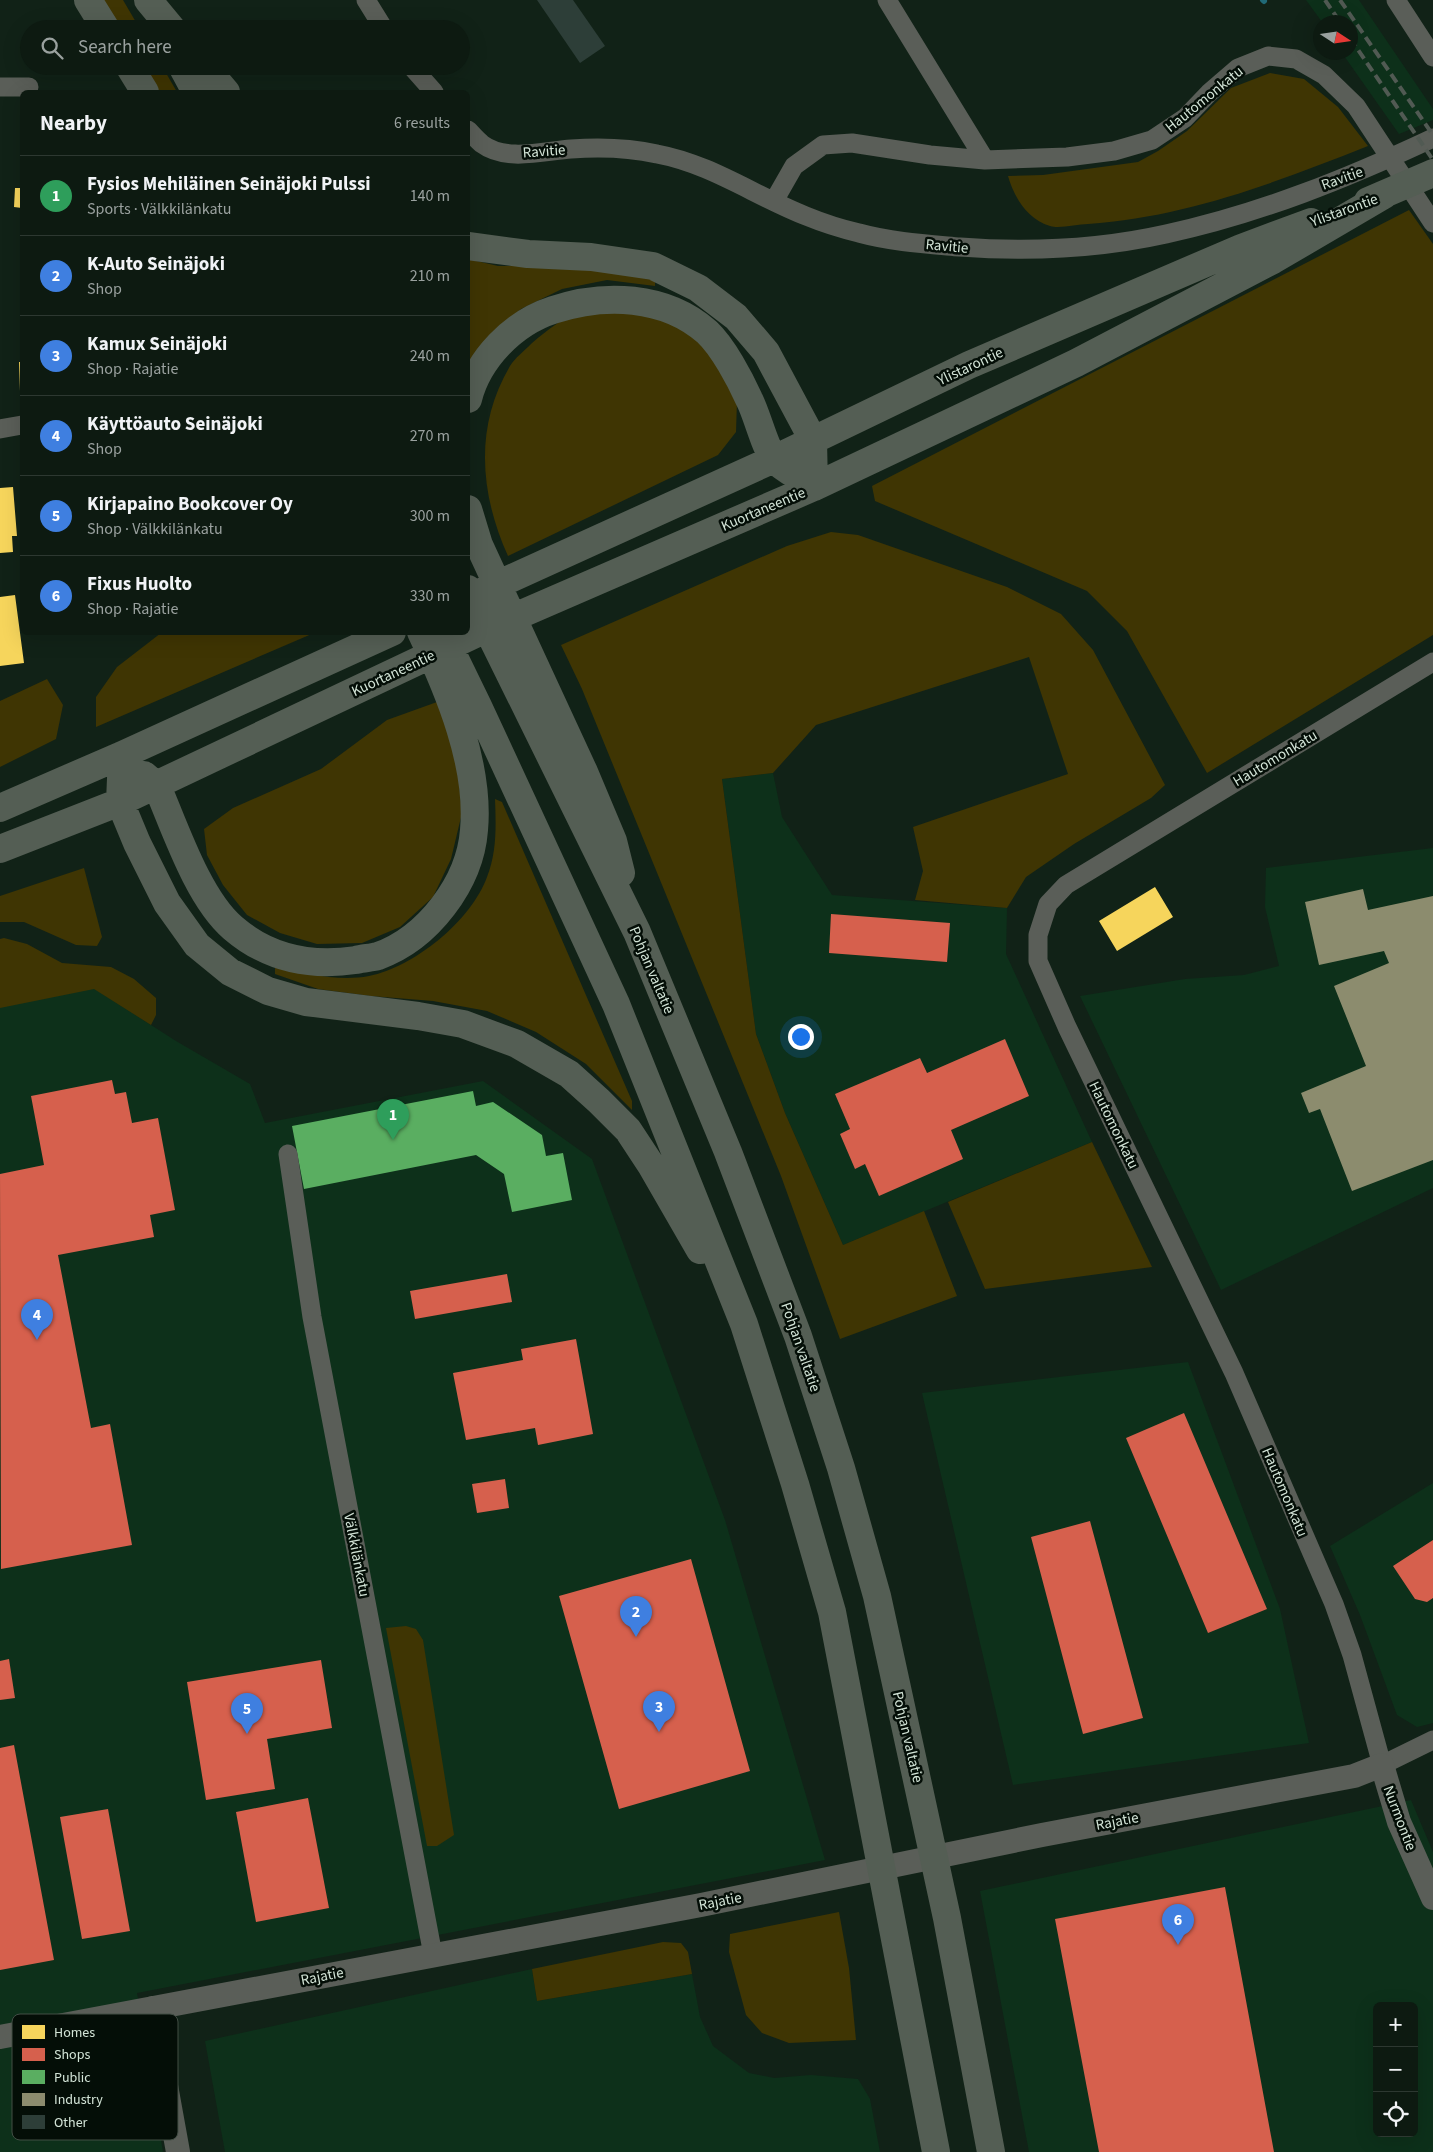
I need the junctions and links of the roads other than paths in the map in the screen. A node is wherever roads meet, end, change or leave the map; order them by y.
1 (88, 0) edge
2 (144, 0) edge
3 (148, 0) edge
4 (366, 0) edge
5 (887, 0) edge
6 (1396, 0) edge
7 (100, 20) edge
8 (155, 20) edge
9 (165, 20) edge
10 (378, 20) edge
11 (1433, 57) edge
12 (134, 75) edge
13 (187, 75) edge
14 (212, 75) edge
15 (419, 75) edge
16 (29, 87) dead end
17 (0, 88) edge
18 (143, 90) edge
19 (195, 90) edge
20 (224, 90) edge
21 (432, 90) edge
22 (470, 132) edge
23 (1433, 138) edge
24 (985, 160) junction
25 (1433, 172) edge
26 (1384, 195) junction
27 (774, 200) junction
28 (1433, 224) edge
29 (470, 246) edge
30 (470, 390) edge
31 (20, 425) edge
32 (0, 429) edge
33 (813, 440) junction
34 (774, 459) junction
35 (814, 487) junction
36 (470, 516) edge
37 (470, 592) edge
38 (470, 597) edge
39 (385, 635) edge
40 (423, 635) edge
41 (443, 635) edge
42 (1433, 662) edge
43 (529, 685) junction
44 (468, 710) junction
45 (122, 755) junction
46 (157, 786) junction
47 (120, 802) junction
48 (0, 808) edge
49 (0, 849) edge
50 (288, 1154) dead end
51 (744, 1324) junction
52 (1433, 1740) edge
53 (1382, 1765) junction
54 (1433, 1898) edge
55 (893, 1927) junction
56 (433, 1955) junction
57 (152, 2008) junction
58 (121, 2014) edge
59 (153, 2014) edge
60 (926, 2152) edge
61 (936, 2152) edge
62 (991, 2152) edge

1 - 7 highway
2 - 8 highway
3 - 9 highway
4 - 10 street
5 - 24 street
6 - 11 street
12 - 18 highway
13 - 19 highway
14 - 20 highway
15 - 21 street
16 - 17 street
22 - 27 street, Ravitie
23 - 27 street, Ravitie
24 - 27 street, Hautomonkatu
24 - 28 street, Hautomonkatu
25 - 26 highway
26 - 33 highway, Ylistarontie
26 - 35 highway, Ylistarontie
29 - 33 highway
30 - 34 highway
31 - 32 street
33 - 34 highway, Ylistarontie
33 - 35 highway
34 - 35 highway
34 - 38 highway
35 - 46 highway, Kuortaneentie
36 - 43 highway
37 - 43 highway, Pohjan valtatie
39 - 45 highway
40 - 44 highway
41 - 44 highway
42 - 53 street, Hautomonkatu
43 - 62 highway, Pohjan valtatie
44 - 46 highway
44 - 51 highway
45 - 46 highway
45 - 47 highway
45 - 48 highway
46 - 47 highway, Kuortaneentie
47 - 49 highway, Kuortaneentie
47 - 51 highway
50 - 56 street, Välkkilänkatu
51 - 55 highway
52 - 53 street, Rajatie
53 - 54 street, Nurmontie
53 - 56 street, Rajatie
55 - 60 highway
55 - 61 highway
56 - 57 street, Rajatie
57 - 58 street, Rajatie
57 - 59 street

